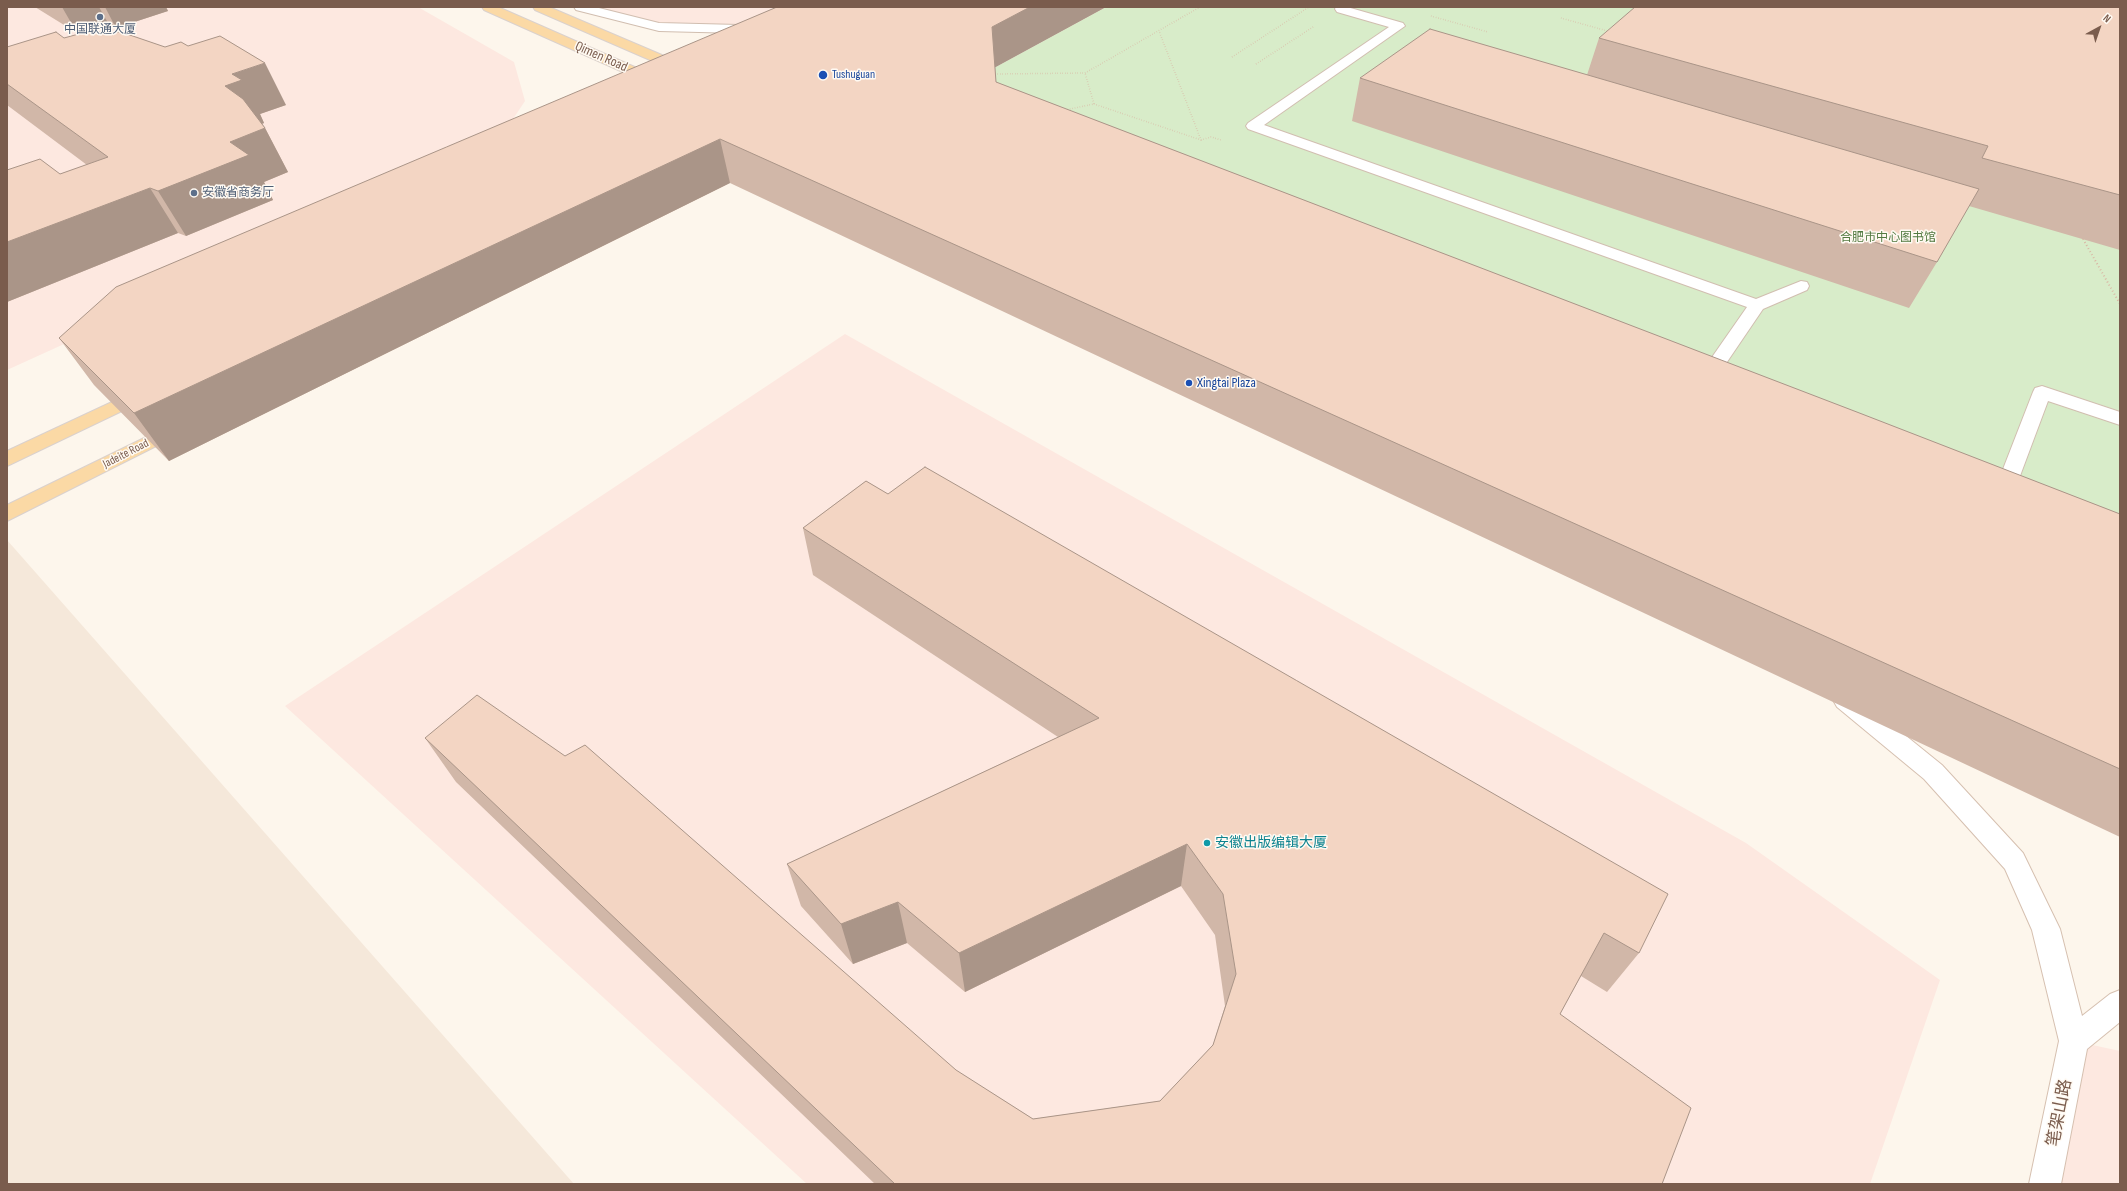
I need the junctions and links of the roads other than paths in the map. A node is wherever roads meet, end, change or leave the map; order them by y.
1 (488, 7) edge
2 (539, 7) edge
3 (580, 7) edge
4 (1341, 9) dead end
5 (769, 25) edge
6 (699, 76) edge
7 (671, 88) edge
8 (1801, 286) dead end
9 (1756, 305) junction
10 (157, 387) edge
11 (1693, 398) edge
12 (2120, 419) edge
13 (192, 421) edge
14 (7, 459) edge
15 (7, 514) edge
16 (1993, 520) edge
17 (1829, 686) dead end
18 (2120, 1004) edge
19 (2074, 1041) junction
20 (2046, 1184) edge

1 - 7 main road, Qimen Road
2 - 6 main road, Qimen Road
3 - 5 street
4 - 9 street
8 - 9 street
9 - 11 street
10 - 14 main road
12 - 16 street
13 - 15 main road, Jadeite Road
17 - 19 street
18 - 19 street
19 - 20 street, 笔架山路

